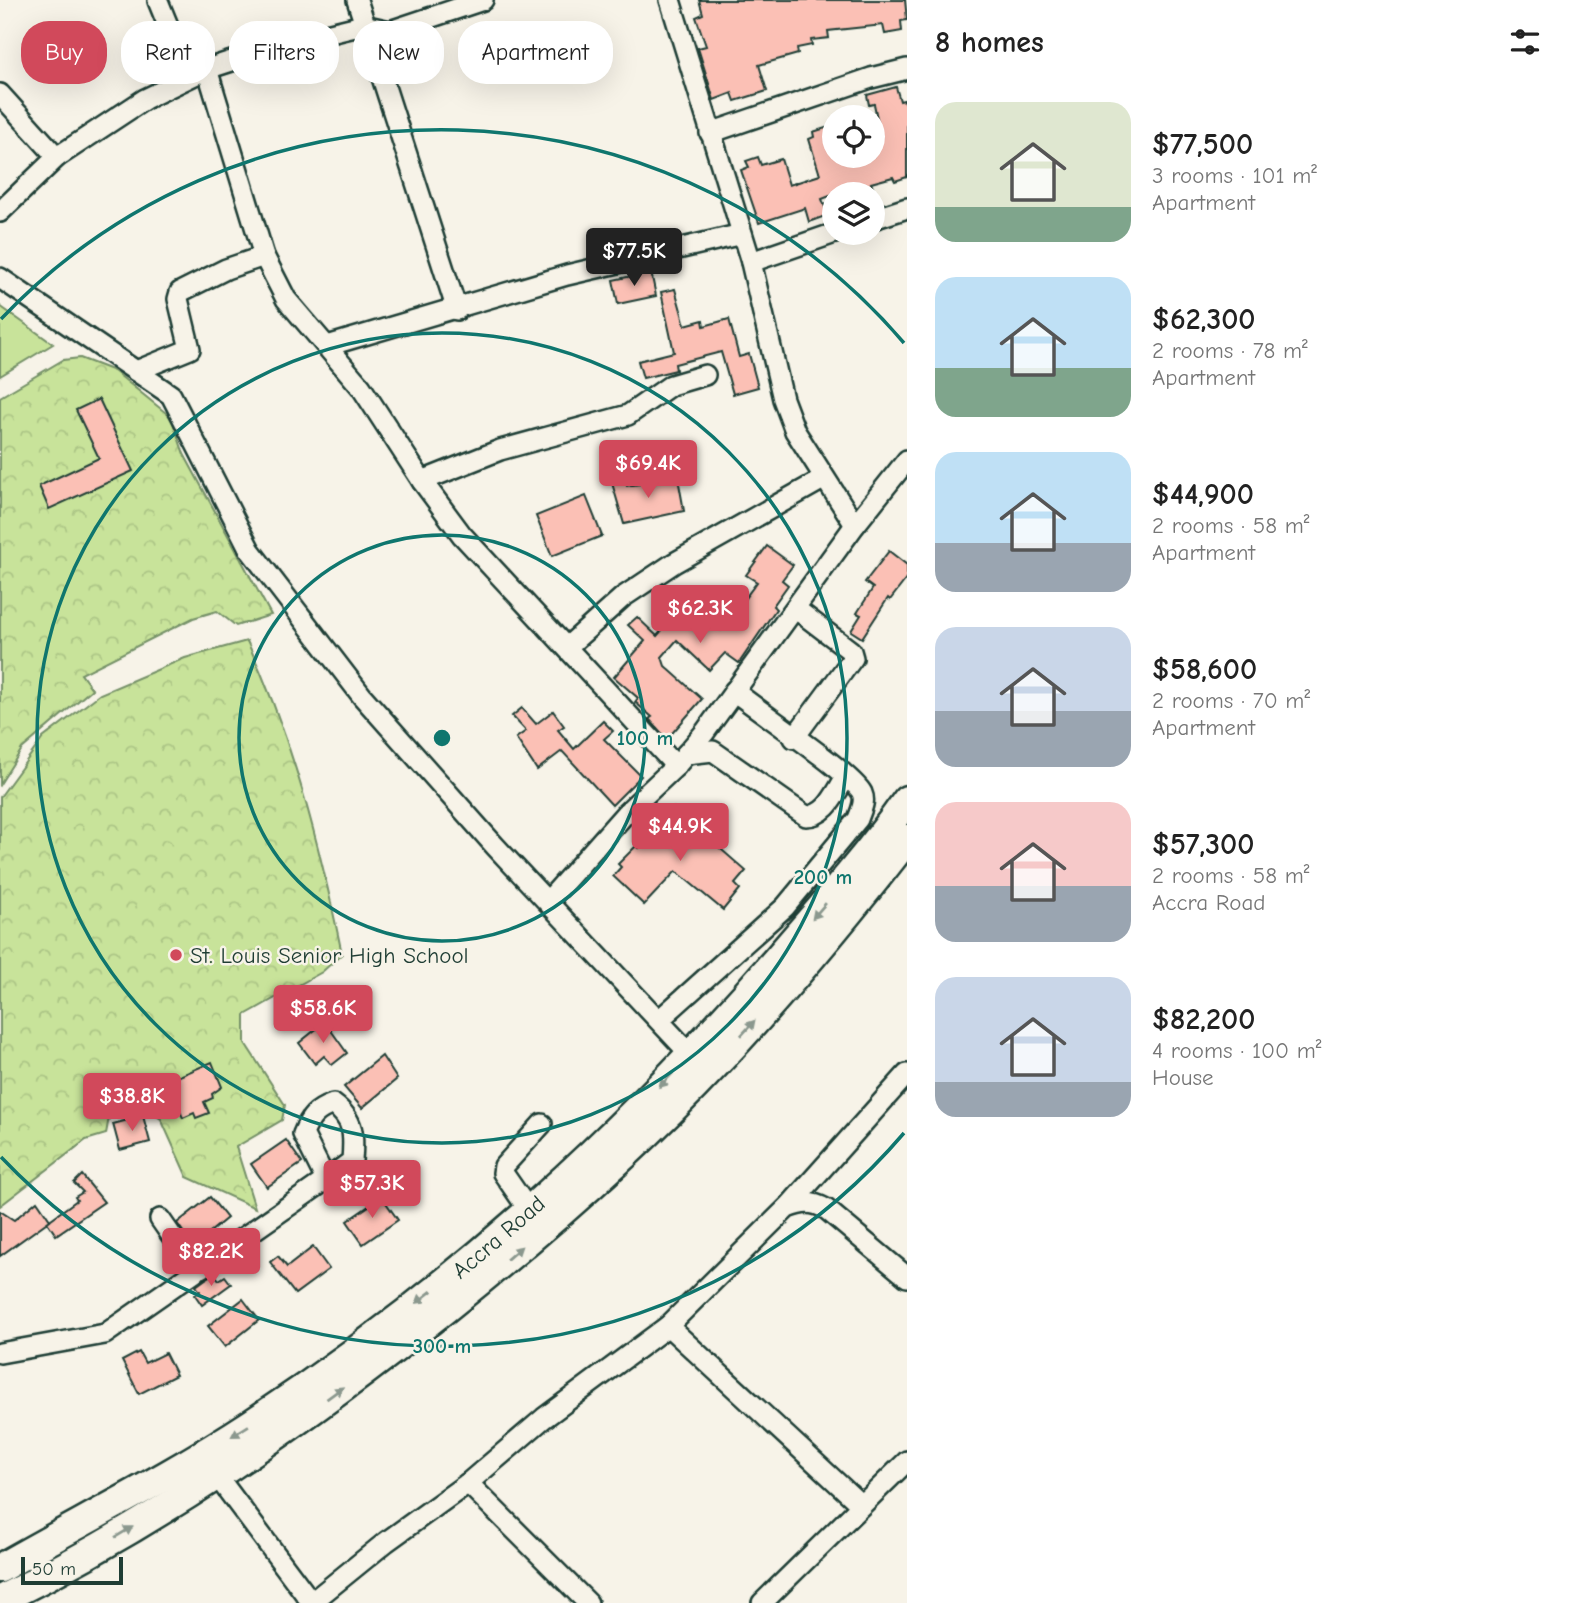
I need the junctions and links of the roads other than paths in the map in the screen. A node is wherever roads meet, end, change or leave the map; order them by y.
1 (357, 0) edge
2 (483, 0) edge
3 (670, 0) edge
4 (158, 1) edge
5 (169, 21) edge
6 (362, 21) edge
7 (420, 21) edge
8 (353, 27) edge
9 (215, 67) edge
10 (907, 69) edge
11 (176, 84) edge
12 (202, 84) edge
13 (382, 84) edge
14 (0, 94) edge
15 (710, 133) junction
16 (57, 157) junction
17 (907, 208) edge
18 (0, 212) edge
19 (885, 215) edge
20 (742, 234) junction
21 (822, 237) edge
22 (264, 256) junction
23 (751, 262) junction
24 (0, 278) edge
25 (457, 310) junction
26 (327, 346) junction
27 (136, 371) junction
28 (705, 375) dead end
29 (907, 460) edge
30 (823, 479) junction
31 (422, 481) junction
32 (855, 525) junction
33 (796, 609) junction
34 (567, 647) junction
35 (734, 691) junction
36 (794, 737) junction
37 (681, 760) junction
38 (846, 776) junction
39 (907, 800) edge
40 (907, 839) edge
41 (548, 901) junction
42 (659, 1020) junction
43 (691, 1055) junction
44 (907, 1074) edge
45 (542, 1124) dead end
46 (326, 1180) dead end
47 (787, 1208) junction
48 (530, 1212) junction
49 (160, 1219) dead end
50 (202, 1268) junction
51 (907, 1277) edge
52 (667, 1326) junction
53 (0, 1353) edge
54 (907, 1461) edge
55 (217, 1476) junction
56 (468, 1483) junction
57 (861, 1505) junction
58 (0, 1568) edge
59 (0, 1600) edge
60 (312, 1602) edge
61 (588, 1603) edge
62 (762, 1603) edge

1 - 6 street
2 - 7 street
3 - 15 street
4 - 5 street
8 - 9 street
10 - 15 street
11 - 16 street
12 - 22 street
13 - 25 street
14 - 16 street
15 - 20 street
16 - 18 street
17 - 19 street
20 - 23 street
20 - 25 street
21 - 23 street
22 - 26 street
22 - 27 street
23 - 30 street
24 - 27 street
25 - 26 street
26 - 31 street
27 - 41 street
28 - 31 street
29 - 32 street
30 - 32 street
30 - 34 street
31 - 34 street
32 - 33 street
33 - 35 street
33 - 36 street
34 - 37 street
35 - 36 street
35 - 37 street
36 - 38 street
37 - 38 street
37 - 41 street
38 - 42 street
39 -> 43 highway, Accra Road
55 -> 40 highway, Accra Road
41 - 42 street
42 - 43 street
43 -> 48 highway, Accra Road
44 - 47 street
45 - 48 street
46 - 50 street
47 - 51 street
47 - 52 street
48 -> 58 highway, Accra Road
49 - 50 street
50 - 53 street
52 - 56 street
52 - 57 street
54 - 57 street
59 -> 55 highway, Accra Road
55 - 60 street
56 - 60 street
56 - 61 street
57 - 62 street

